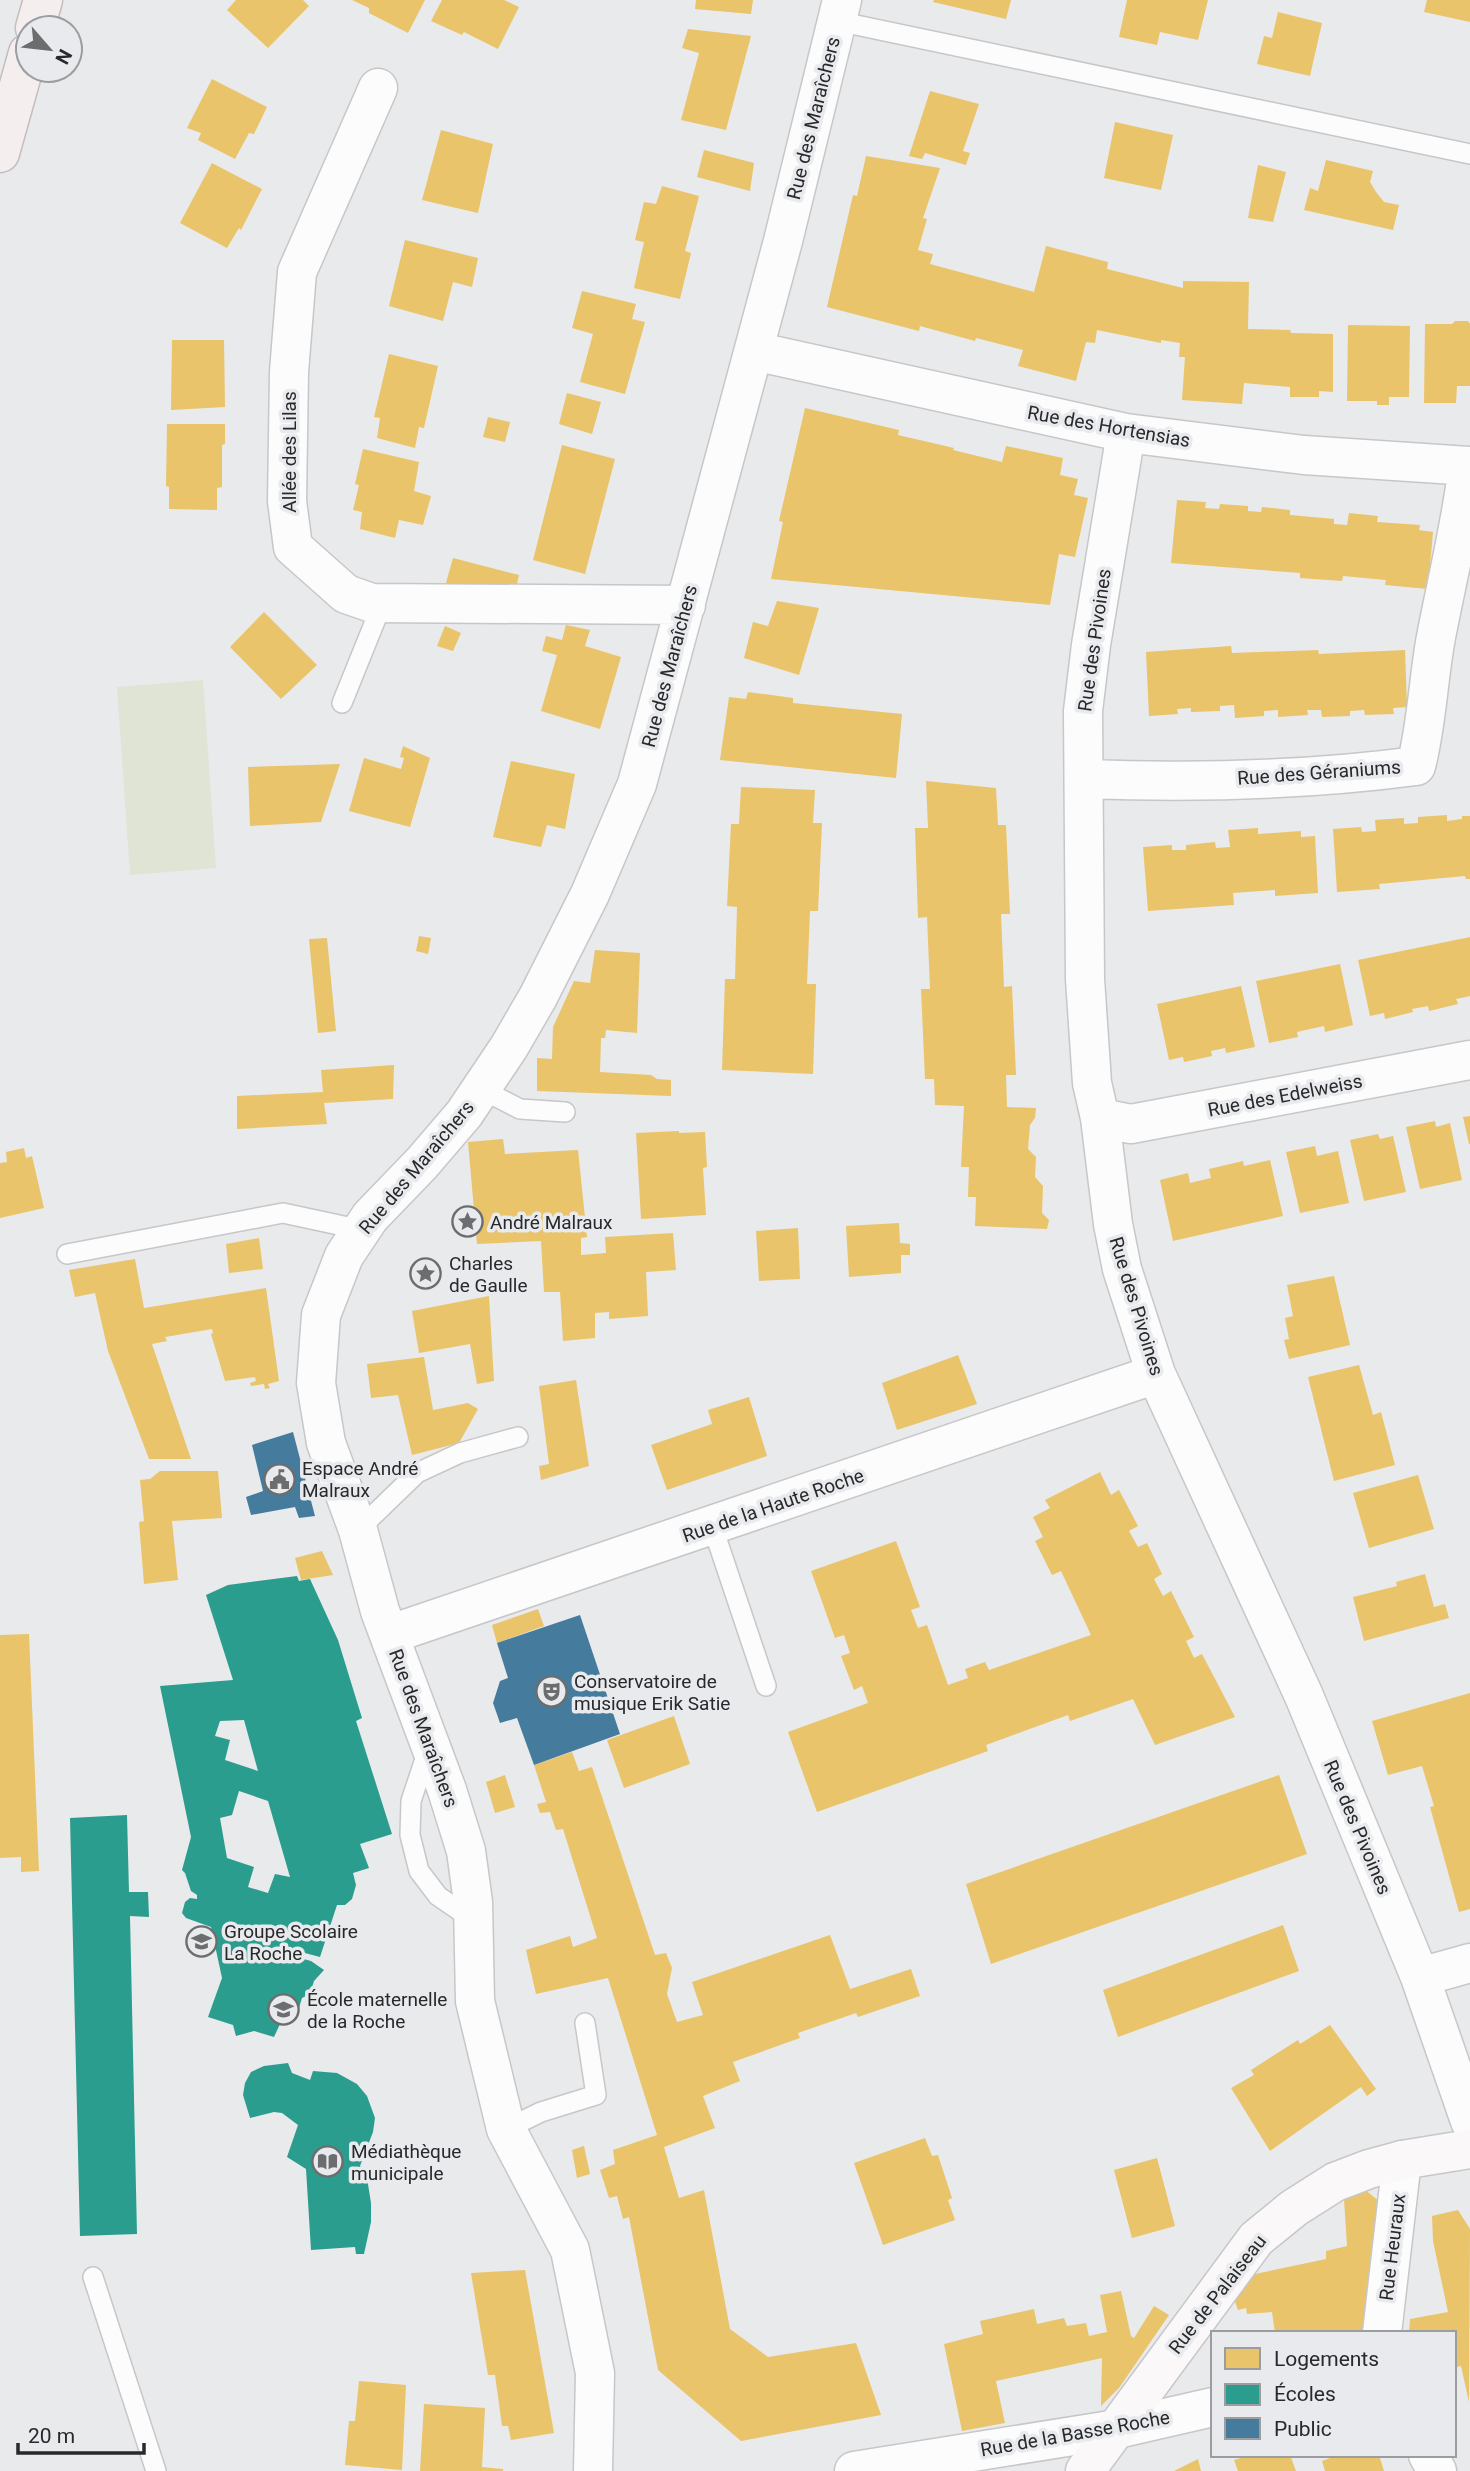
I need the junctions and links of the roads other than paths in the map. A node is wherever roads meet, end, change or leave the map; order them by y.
1 (840, 10) edge
2 (19, 84) edge
3 (379, 88) dead end
4 (0, 153) edge
5 (1470, 154) edge
6 (754, 351) junction
7 (1126, 433) junction
8 (1469, 466) edge
9 (382, 604) junction
10 (686, 605) junction
11 (342, 703) dead end
12 (1085, 779) junction
13 (1470, 1060) edge
14 (481, 1089) junction
15 (565, 1112) dead end
16 (1100, 1118) junction
17 (362, 1230) junction
18 (67, 1254) dead end
19 (1156, 1374) junction
20 (518, 1437) dead end
21 (712, 1525) junction
22 (358, 1530) junction
23 (391, 1634) junction
24 (766, 1686) dead end
25 (430, 1746) junction
26 (473, 1920) junction
27 (1470, 1963) edge
28 (1420, 1977) junction
29 (585, 2023) dead end
30 (1470, 2121) edge
31 (506, 2129) junction
32 (1470, 2149) edge
33 (1402, 2160) junction
34 (93, 2277) dead end
35 (1382, 2331) edge
36 (1211, 2407) edge
37 (1117, 2429) junction
38 (156, 2471) edge
39 (593, 2471) edge
40 (854, 2471) edge
41 (1085, 2471) edge

1 - 5 lane
1 - 6 street, Rue des Maraîchers
2 - 4 highway
3 - 9 street, Allée des Lilas
6 - 7 street, Rue des Hortensias
6 - 10 street, Rue des Maraîchers
7 - 8 street, Rue des Hortensias
7 - 12 street, Rue des Pivoines
8 - 12 street, Rue des Géraniums
9 - 10 street, Allée des Lilas
9 - 11 lane
10 - 14 street, Rue des Maraîchers
12 - 16 street, Rue des Pivoines
13 - 16 street, Rue des Edelweiss
14 - 15 lane
14 - 17 street, Rue des Maraîchers
16 - 19 street, Rue des Pivoines
17 - 18 lane
17 - 22 street, Rue des Maraîchers
19 - 21 street, Rue de la Haute Roche
19 - 28 street, Rue des Pivoines
20 - 22 lane
21 - 23 street, Rue de la Haute Roche
21 - 24 lane
22 - 23 street, Rue des Maraîchers
23 - 25 street, Rue des Maraîchers
25 - 26 street, Rue des Maraîchers
25 - 26 lane
26 - 31 street, Rue des Maraîchers
27 - 28 street
28 - 30 street, Rue des Pivoines
29 - 31 lane
31 - 39 street, Rue des Maraîchers
32 - 33 street, Rue de Palaiseau
33 - 35 street, Rue Heuraux
33 - 37 street, Rue de Palaiseau
34 - 38 lane
36 - 37 street, Rue de la Basse Roche
37 - 40 street, Rue de la Basse Roche
37 - 41 street, Rue de Palaiseau

